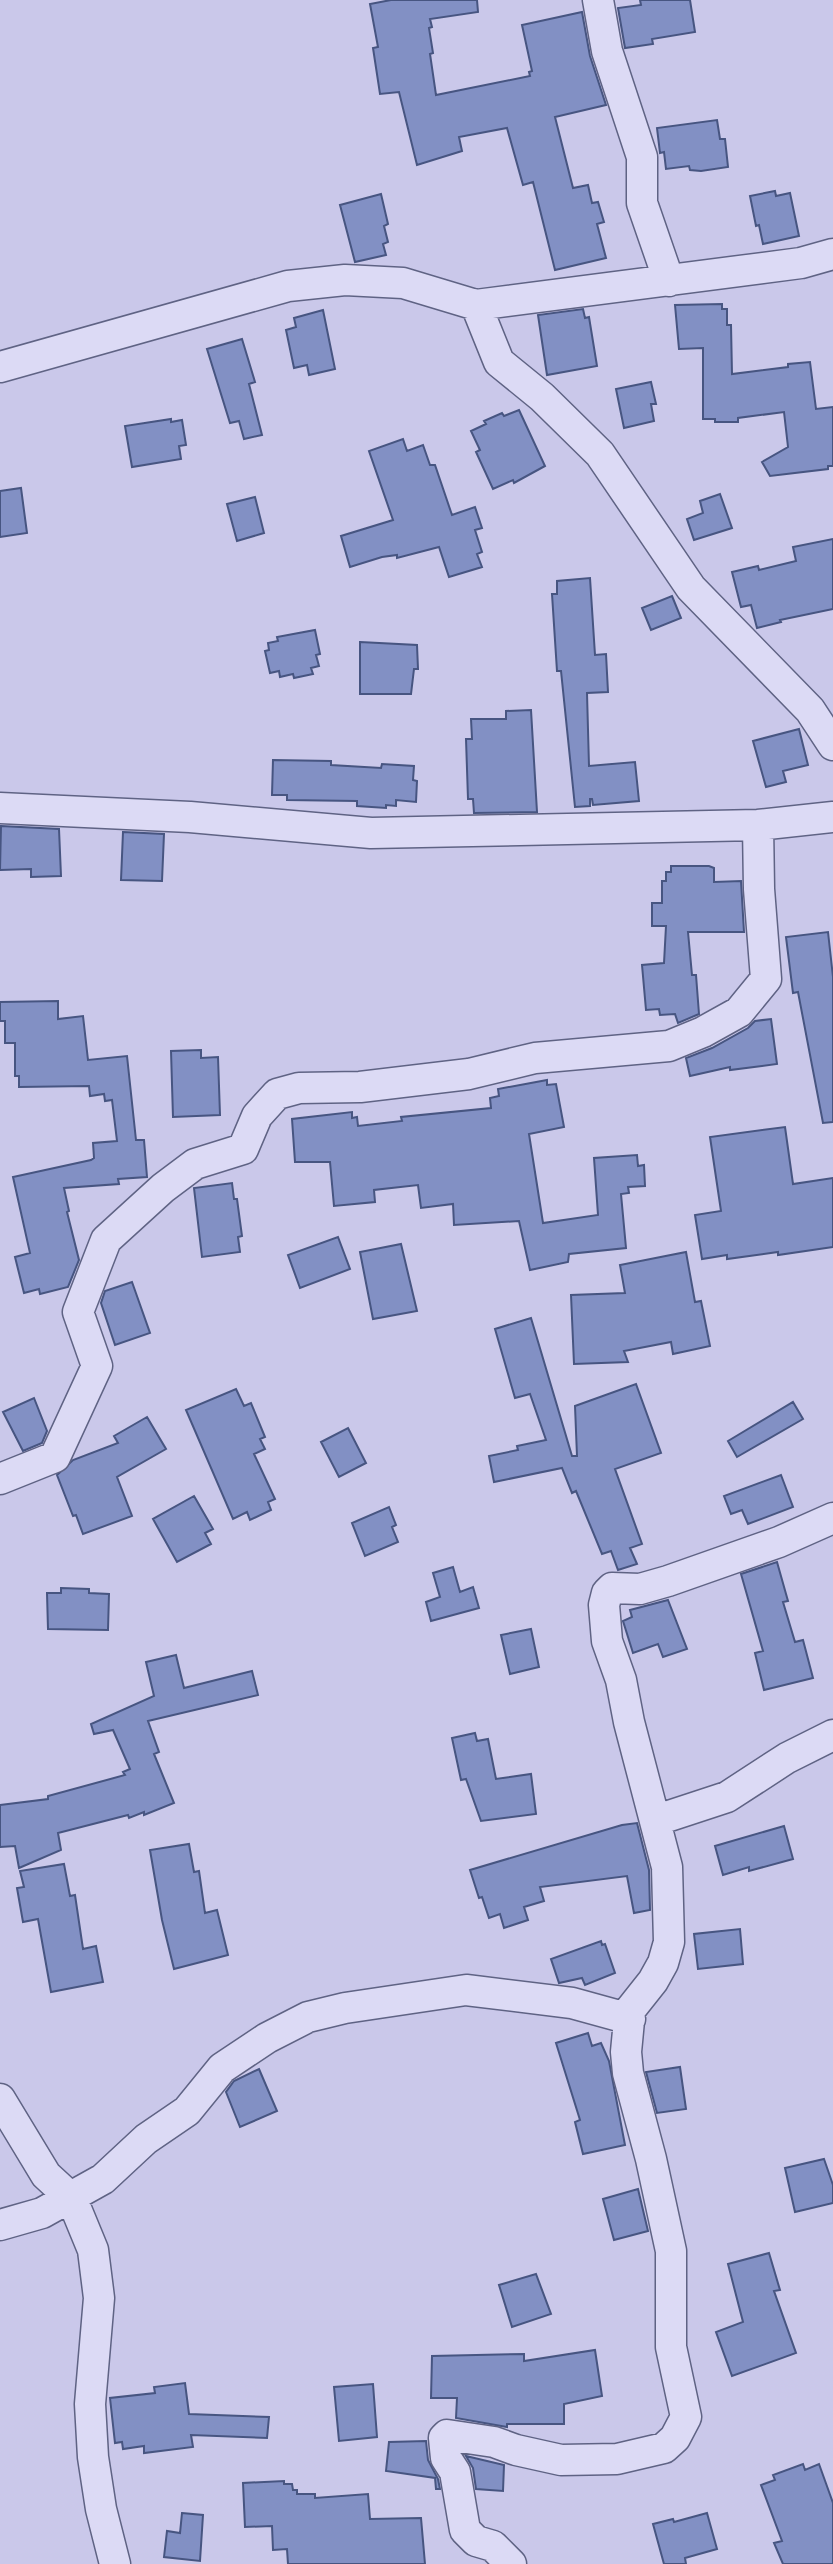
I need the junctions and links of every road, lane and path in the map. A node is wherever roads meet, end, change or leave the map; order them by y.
1 (598, 0) edge
2 (833, 254) edge
3 (669, 281) junction
4 (476, 305) junction
5 (0, 367) edge
6 (833, 745) edge
7 (0, 808) edge
8 (833, 817) edge
9 (758, 825) junction
10 (0, 1479) edge
11 (833, 1518) edge
12 (833, 1735) edge
13 (657, 1820) junction
14 (630, 2019) junction
15 (0, 2099) edge
16 (72, 2199) junction
17 (0, 2225) edge
18 (115, 2564) edge
19 (511, 2564) edge

1 - 3 street
2 - 3 street
3 - 4 street
4 - 5 street
4 - 6 street
7 - 9 street
8 - 9 street
9 - 10 street
11 - 13 street
12 - 13 street
13 - 14 street
14 - 16 street
14 - 19 street
15 - 16 street
16 - 17 street
16 - 18 street

